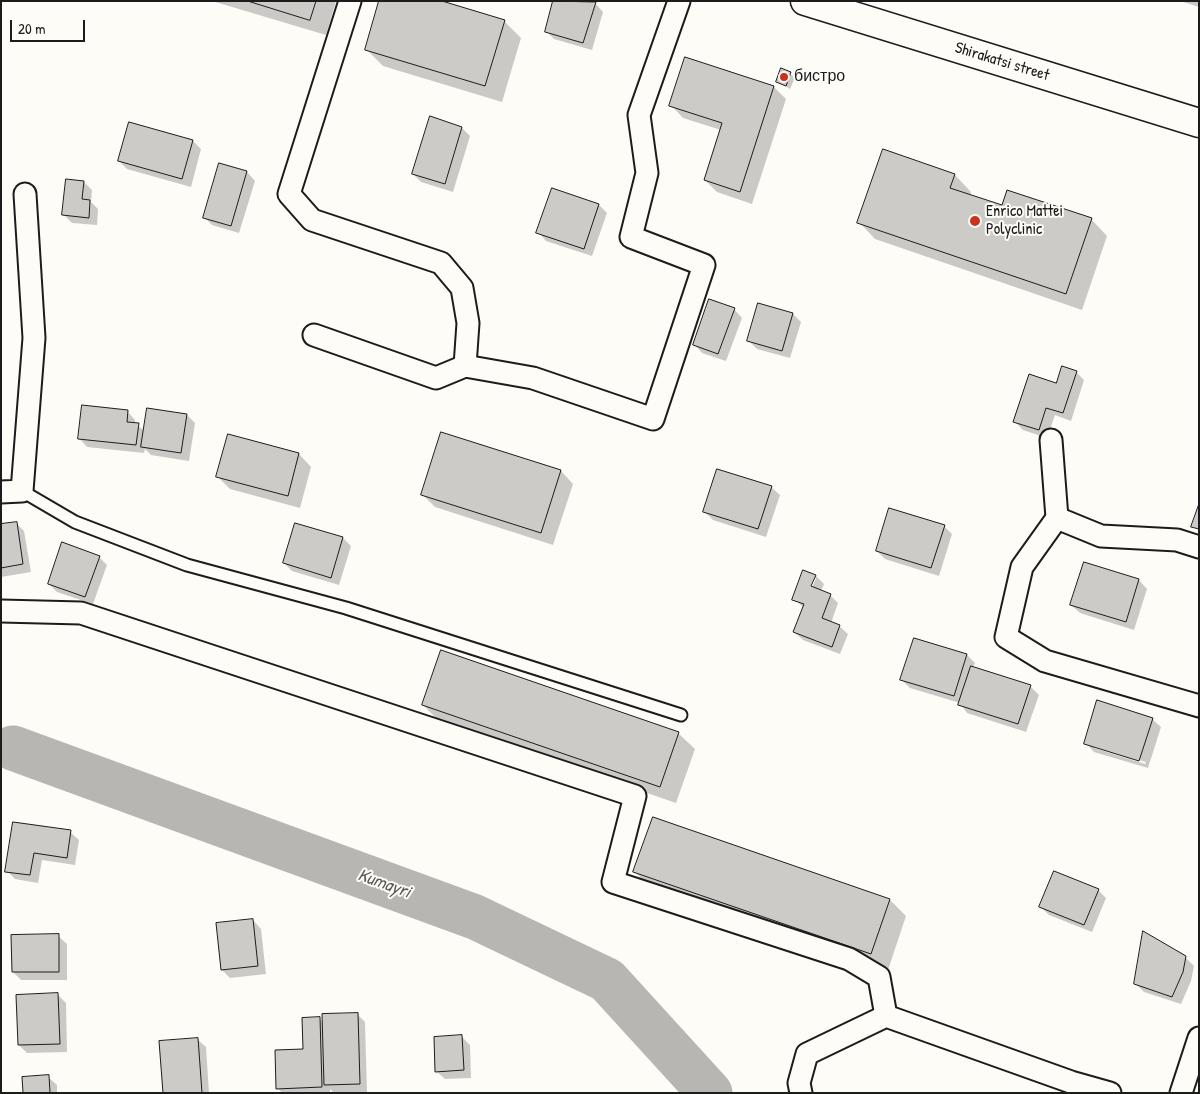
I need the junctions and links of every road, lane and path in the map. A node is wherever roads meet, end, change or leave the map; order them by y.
1 (350, 1) edge
2 (678, 1) edge
3 (805, 1) edge
4 (1199, 123) edge
5 (25, 194) dead end
6 (314, 335) dead end
7 (465, 366) junction
8 (1051, 440) dead end
9 (22, 491) junction
10 (1, 492) edge
11 (1057, 518) junction
12 (1199, 547) edge
13 (1, 611) edge
14 (1199, 706) edge
15 (681, 715) dead end
16 (886, 1016) junction
17 (1199, 1038) edge
18 (801, 1093) edge
19 (1110, 1093) edge
20 (1181, 1093) edge

1 - 7 street
2 - 7 street
3 - 4 main road, Shirakatsi street
5 - 9 street
6 - 7 street
8 - 11 street
9 - 10 street
9 - 15 lane
11 - 12 street
11 - 14 street
13 - 16 street
16 - 18 street
16 - 19 street
17 - 20 street

